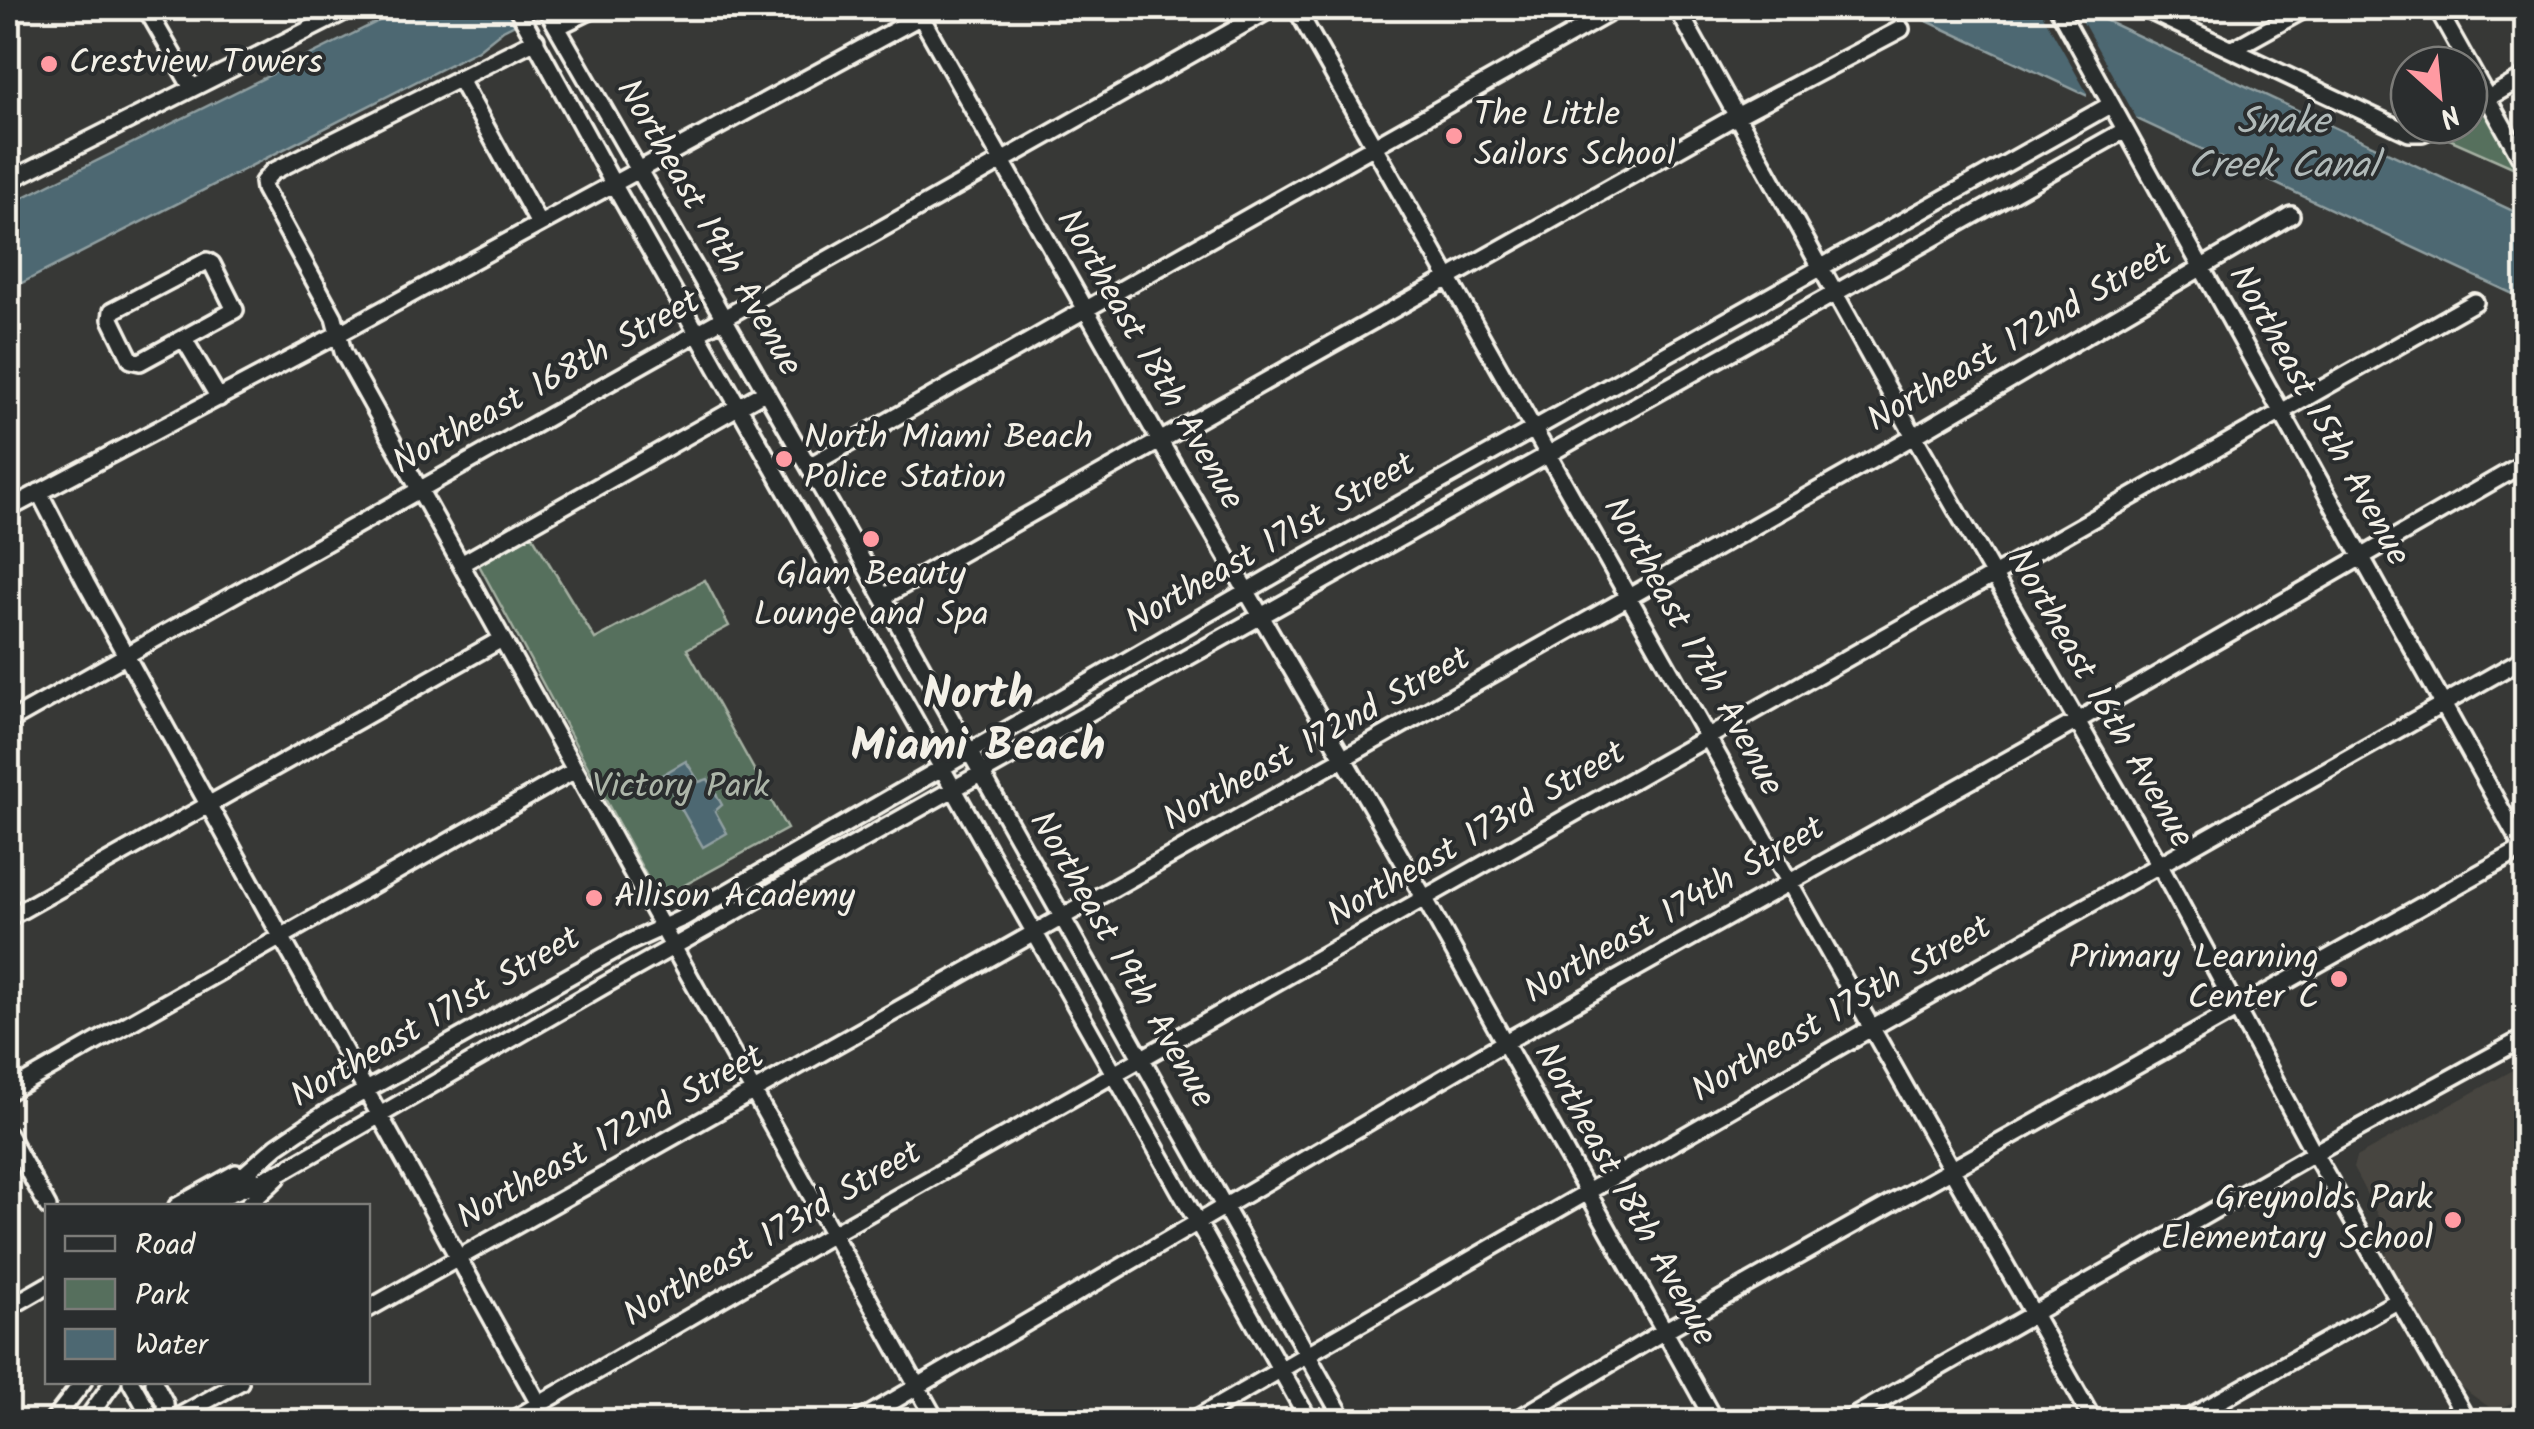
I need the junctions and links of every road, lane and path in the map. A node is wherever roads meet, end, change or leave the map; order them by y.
1 (146, 8) edge
2 (352, 8) edge
3 (596, 8) edge
4 (936, 8) edge
5 (1273, 8) edge
6 (1296, 8) edge
7 (1618, 8) edge
8 (1677, 8) edge
9 (2058, 8) edge
10 (2143, 8) edge
11 (2306, 8) edge
12 (2437, 8) edge
13 (547, 9) edge
14 (918, 12) edge
15 (521, 14) edge
16 (557, 27) junction
17 (1901, 29) dead end
18 (536, 40) junction
19 (2458, 45) edge
20 (2234, 48) junction
21 (2526, 76) edge
22 (459, 78) junction
23 (192, 88) junction
24 (2489, 97) edge
25 (2489, 100) edge
26 (2109, 109) junction
27 (1738, 115) junction
28 (2389, 123) edge
29 (2072, 125) junction
30 (2124, 130) junction
31 (1375, 147) junction
32 (2087, 150) junction
33 (1002, 162) junction
34 (2526, 166) edge
35 (641, 170) junction
36 (8, 181) edge
37 (613, 185) junction
38 (2291, 215) dead end
39 (539, 224) junction
40 (1821, 267) junction
41 (2200, 267) junction
42 (1448, 278) junction
43 (1834, 291) junction
44 (2475, 302) dead end
45 (1086, 309) junction
46 (724, 318) junction
47 (340, 333) junction
48 (697, 333) junction
49 (184, 339) junction
50 (766, 391) junction
51 (218, 398) junction
52 (738, 406) junction
53 (2281, 411) junction
54 (1535, 428) junction
55 (1914, 436) junction
56 (1159, 439) junction
57 (1549, 454) junction
58 (2526, 462) edge
59 (809, 466) junction
60 (419, 489) junction
61 (39, 492) junction
62 (8, 509) edge
63 (851, 540) junction
64 (2362, 554) junction
65 (823, 555) junction
66 (460, 564) junction
67 (1995, 576) junction
68 (1247, 593) junction
69 (883, 597) junction
70 (1630, 597) junction
71 (1261, 616) junction
72 (1177, 632) junction
73 (500, 640) junction
74 (127, 656) junction
75 (1191, 656) junction
76 (2526, 657) edge
77 (1064, 699) junction
78 (2444, 704) junction
79 (944, 708) junction
80 (1077, 720) junction
81 (2077, 721) junction
82 (8, 722) edge
83 (918, 723) junction
84 (1708, 739) junction
85 (969, 753) junction
86 (1342, 760) junction
87 (943, 769) junction
88 (575, 770) junction
89 (982, 775) junction
90 (955, 790) junction
91 (210, 805) junction
92 (2526, 850) edge
93 (2159, 864) junction
94 (1789, 880) junction
95 (1425, 900) junction
96 (8, 918) edge
97 (1062, 918) junction
98 (662, 927) junction
99 (1035, 932) junction
100 (283, 936) junction
101 (673, 948) junction
102 (2240, 1010) junction
103 (1873, 1027) junction
104 (2526, 1037) edge
105 (1505, 1042) junction
106 (1144, 1058) junction
107 (1115, 1075) junction
108 (366, 1090) junction
109 (8, 1092) edge
110 (754, 1092) junction
111 (380, 1114) junction
112 (8, 1134) edge
113 (2314, 1152) junction
114 (257, 1162) junction
115 (283, 1171) junction
116 (1951, 1172) junction
117 (1588, 1190) junction
118 (47, 1204) edge
119 (181, 1204) edge
120 (209, 1204) edge
121 (210, 1204) edge
122 (249, 1204) edge
123 (1224, 1205) junction
124 (1197, 1221) junction
125 (834, 1233) junction
126 (460, 1257) junction
127 (45, 1287) edge
128 (2399, 1300) junction
129 (8, 1308) edge
130 (370, 1309) edge
131 (2034, 1316) junction
132 (1664, 1331) junction
133 (1306, 1352) junction
134 (1280, 1368) junction
135 (81, 1384) edge
136 (112, 1384) edge
137 (132, 1384) edge
138 (155, 1384) edge
139 (236, 1384) edge
140 (917, 1387) junction
141 (165, 1402) junction
142 (539, 1404) junction
143 (196, 1406) junction
144 (52, 1422) edge
145 (85, 1422) edge
146 (166, 1422) edge
147 (510, 1422) edge
148 (549, 1422) edge
149 (858, 1422) edge
150 (937, 1422) edge
151 (1190, 1422) edge
152 (1310, 1422) edge
153 (1345, 1422) edge
154 (1512, 1422) edge
155 (1715, 1422) edge
156 (1844, 1422) edge
157 (2094, 1422) edge
158 (2182, 1422) edge
159 (2468, 1422) edge

1 - 23 street
2 - 23 street
3 - 16 street
4 - 14 street
5 - 33 street, Northeast 168th Street
6 - 31 street, Northeast 17th Avenue
7 - 31 street
8 - 27 street, Northeast 16th Avenue
9 - 26 street, Northeast 15th Avenue
10 - 20 street
11 - 20 street
12 - 19 street
13 - 16 street, Northeast 19th Avenue
14 - 33 street, Northeast 18th Avenue
14 - 35 street
15 - 18 street, Northeast 19th Avenue
16 - 35 street, Northeast 19th Avenue
17 - 27 street
18 - 22 street
18 - 37 street, Northeast 19th Avenue
20 - 28 street
21 - 24 street
22 - 39 street
22 - 47 street
23 - 36 street
25 - 34 street
26 - 29 street, Northeast 171st Street
26 - 30 street, Northeast 15th Avenue
27 - 40 street, Northeast 16th Avenue
27 - 42 street
29 - 32 street
29 - 40 street, Northeast 171st Street
30 - 32 street, Northeast 171st Street
30 - 41 street, Northeast 15th Avenue
31 - 42 street, Northeast 17th Avenue
31 - 45 street
32 - 43 street, Northeast 171st Street
33 - 45 street, Northeast 18th Avenue
33 - 46 street, Northeast 168th Street
35 - 37 street
35 - 46 street, Northeast 19th Avenue
37 - 39 street
37 - 48 street, Northeast 19th Avenue
38 - 41 street, Northeast 172nd Street
39 - 47 street
40 - 43 street, Northeast 16th Avenue
40 - 54 street, Northeast 171st Street
41 - 53 street, Northeast 15th Avenue
41 - 55 street, Northeast 172nd Street
42 - 54 street, Northeast 17th Avenue
42 - 56 street
43 - 55 street, Northeast 16th Avenue
43 - 57 street, Northeast 171st Street
44 - 53 street, Northeast 173rd Street
45 - 56 street, Northeast 18th Avenue
45 - 59 street
46 - 48 street, Northeast 168th Street
46 - 50 street, Northeast 19th Avenue
47 - 51 street
47 - 60 street
48 - 52 street, Northeast 19th Avenue
48 - 60 street, Northeast 168th Street
49 - 49 street
49 - 51 street
50 - 52 street
50 - 59 street, Northeast 19th Avenue
51 - 61 street
52 - 65 street, Northeast 19th Avenue
52 - 66 street
53 - 64 street, Northeast 15th Avenue
53 - 67 street, Northeast 173rd Street
54 - 57 street, Northeast 17th Avenue
54 - 68 street, Northeast 171st Street
55 - 67 street, Northeast 16th Avenue
55 - 70 street, Northeast 172nd Street
56 - 68 street, Northeast 18th Avenue
56 - 69 street
57 - 70 street, Northeast 17th Avenue
57 - 71 street, Northeast 171st Street
58 - 64 street, Northeast 174th Street
59 - 63 street, Northeast 19th Avenue
60 - 66 street
60 - 74 street, Northeast 168th Street
61 - 62 street
61 - 74 street
63 - 65 street
63 - 69 street, Northeast 19th Avenue
64 - 78 street, Northeast 15th Avenue
64 - 81 street, Northeast 174th Street
65 - 83 street, Northeast 19th Avenue
66 - 73 street
67 - 81 street, Northeast 16th Avenue
67 - 84 street, Northeast 173rd Street
68 - 71 street, Northeast 18th Avenue
68 - 72 street, Northeast 171st Street
69 - 79 street, Northeast 19th Avenue
70 - 84 street, Northeast 17th Avenue
70 - 86 street, Northeast 172nd Street
71 - 75 street, Northeast 171st Street
71 - 86 street, Northeast 18th Avenue
72 - 75 street
72 - 77 street, Northeast 171st Street
73 - 88 street
73 - 91 street
74 - 82 street, Northeast 168th Street
74 - 91 street
75 - 80 street, Northeast 171st Street
76 - 78 street, Northeast 175th Street
77 - 80 street
77 - 85 street, Northeast 171st Street
78 - 92 street, Northeast 15th Avenue
78 - 93 street, Northeast 175th Street
79 - 83 street
79 - 85 street, Northeast 19th Avenue
80 - 89 street, Northeast 171st Street
81 - 93 street, Northeast 16th Avenue
81 - 94 street, Northeast 174th Street
83 - 87 street, Northeast 19th Avenue
84 - 94 street, Northeast 17th Avenue
84 - 95 street, Northeast 173rd Street
85 - 87 street, Northeast 171st Street
85 - 89 street, Northeast 19th Avenue
86 - 95 street, Northeast 18th Avenue
86 - 97 street, Northeast 172nd Street
87 - 90 street, Northeast 19th Avenue
87 - 98 street, Northeast 171st Street
88 - 98 street
88 - 100 street
89 - 90 street, Northeast 171st Street
89 - 97 street, Northeast 19th Avenue
90 - 99 street, Northeast 19th Avenue
90 - 101 street, Northeast 171st Street
91 - 96 street
91 - 100 street
92 - 102 street
93 - 102 street, Northeast 16th Avenue
93 - 103 street, Northeast 175th Street
94 - 103 street, Northeast 17th Avenue
94 - 105 street, Northeast 174th Street
95 - 105 street, Northeast 18th Avenue
95 - 106 street, Northeast 173rd Street
97 - 99 street, Northeast 172nd Street
97 - 106 street, Northeast 19th Avenue
98 - 101 street
98 - 108 street, Northeast 171st Street
99 - 107 street, Northeast 19th Avenue
99 - 110 street, Northeast 172nd Street
100 - 108 street
100 - 109 street
101 - 110 street
101 - 111 street, Northeast 171st Street
102 - 113 street, Northeast 16th Avenue
102 - 116 street
103 - 116 street, Northeast 17th Avenue
103 - 117 street, Northeast 175th Street
104 - 113 street
105 - 117 street, Northeast 18th Avenue
105 - 123 street, Northeast 174th Street
106 - 107 street, Northeast 173rd Street
106 - 123 street, Northeast 19th Avenue
107 - 124 street, Northeast 19th Avenue
107 - 125 street, Northeast 173rd Street
108 - 111 street
108 - 114 street, Northeast 171st Street
110 - 125 street
110 - 126 street, Northeast 172nd Street
111 - 115 street, Northeast 171st Street
111 - 126 street
112 - 118 street
113 - 128 street, Northeast 16th Avenue
113 - 131 street
114 - 119 street, Northeast 171st Street
114 - 120 street, Northeast 171st Street
115 - 121 street, Northeast 171st Street
115 - 122 street, Northeast 171st Street
116 - 131 street, Northeast 17th Avenue
116 - 132 street
117 - 132 street, Northeast 18th Avenue
117 - 133 street, Northeast 175th Street
123 - 124 street, Northeast 174th Street
123 - 133 street, Northeast 19th Avenue
124 - 134 street, Northeast 19th Avenue
124 - 140 street, Northeast 174th Street
125 - 140 street
125 - 142 street, Northeast 173rd Street
126 - 130 street, Northeast 172nd Street
126 - 142 street
127 - 129 street
128 - 158 street
128 - 159 street, Northeast 16th Avenue
131 - 156 street
131 - 157 street, Northeast 17th Avenue
132 - 154 street
132 - 155 street, Northeast 18th Avenue
133 - 134 street, Northeast 175th Street
133 - 153 street, Northeast 19th Avenue
134 - 151 street, Northeast 175th Street
134 - 152 street, Northeast 19th Avenue
135 - 144 street
136 - 145 street
137 - 146 street
138 - 141 street
139 - 143 street
140 - 149 street, Northeast 174th Street
140 - 150 street
141 - 143 street
141 - 146 street
142 - 147 street, Northeast 173rd Street
142 - 148 street
143 - 146 street

